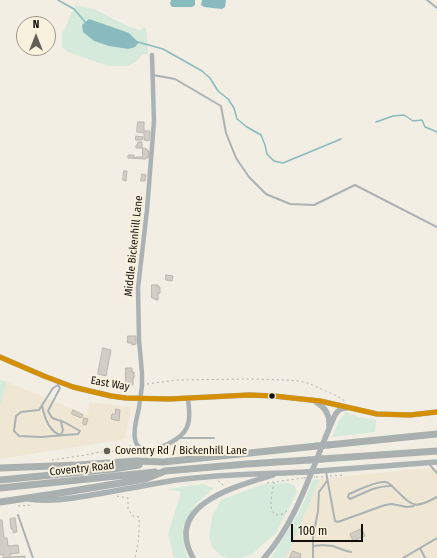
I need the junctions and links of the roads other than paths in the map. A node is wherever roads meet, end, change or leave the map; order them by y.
1 (427, 0) edge
2 (437, 8) edge
3 (152, 55) dead end
4 (152, 74) junction
5 (437, 227) edge
6 (0, 357) edge
7 (58, 383) junction
8 (188, 399) junction
9 (311, 400) junction
10 (42, 405) junction
11 (348, 406) junction
12 (437, 412) edge
13 (60, 420) junction
14 (328, 430) junction
15 (437, 434) edge
16 (61, 435) junction
17 (180, 438) junction
18 (214, 438) dead end
19 (437, 451) edge
20 (163, 462) junction
21 (428, 462) junction
22 (437, 462) edge
23 (0, 468) edge
24 (326, 470) junction
25 (165, 471) junction
26 (281, 473) junction
27 (437, 473) edge
28 (0, 480) edge
29 (328, 482) junction
30 (392, 486) junction
31 (0, 488) edge
32 (437, 497) edge
33 (24, 499) junction
34 (0, 502) edge
35 (416, 505) junction
36 (18, 515) dead end
37 (437, 538) edge
38 (313, 546) junction
39 (420, 548) junction
40 (351, 552) dead end
41 (33, 558) edge
42 (193, 558) edge
43 (264, 558) edge
44 (313, 558) edge
45 (403, 558) edge
46 (425, 558) edge

1 - 2 lane
3 - 4 street, Middle Bickenhill Lane
4 - 5 lane
4 - 17 street, Middle Bickenhill Lane, bridge
6 - 7 street, East Way
7 - 8 street, East Way
7 - 10 lane
7 - 13 lane
8 - 9 street, East Way
8 - 17 street
9 - 11 street, East Way
9 - 14 street
10 - 16 lane
10 - 16 lane
11 - 12 street, East Way
11 - 14 street
13 - 16 lane
13 - 16 lane
14 - 43 street
15 - 20 highway, bridge
17 - 18 lane
19 - 25 highway, bridge
20 - 23 highway
20 - 28 highway, Coventry Road
21 - 22 street
21 - 24 street
21 - 27 lane
24 - 26 street, bridge
24 - 29 lane
25 - 31 highway, Coventry Road
25 - 33 highway
26 - 33 street
26 - 42 street
29 - 35 lane
29 - 38 lane
30 - 30 lane
30 - 35 lane
32 - 35 lane
33 - 34 highway
36 - 41 lane
37 - 39 lane
38 - 40 lane
38 - 44 lane
39 - 45 lane
39 - 46 lane

